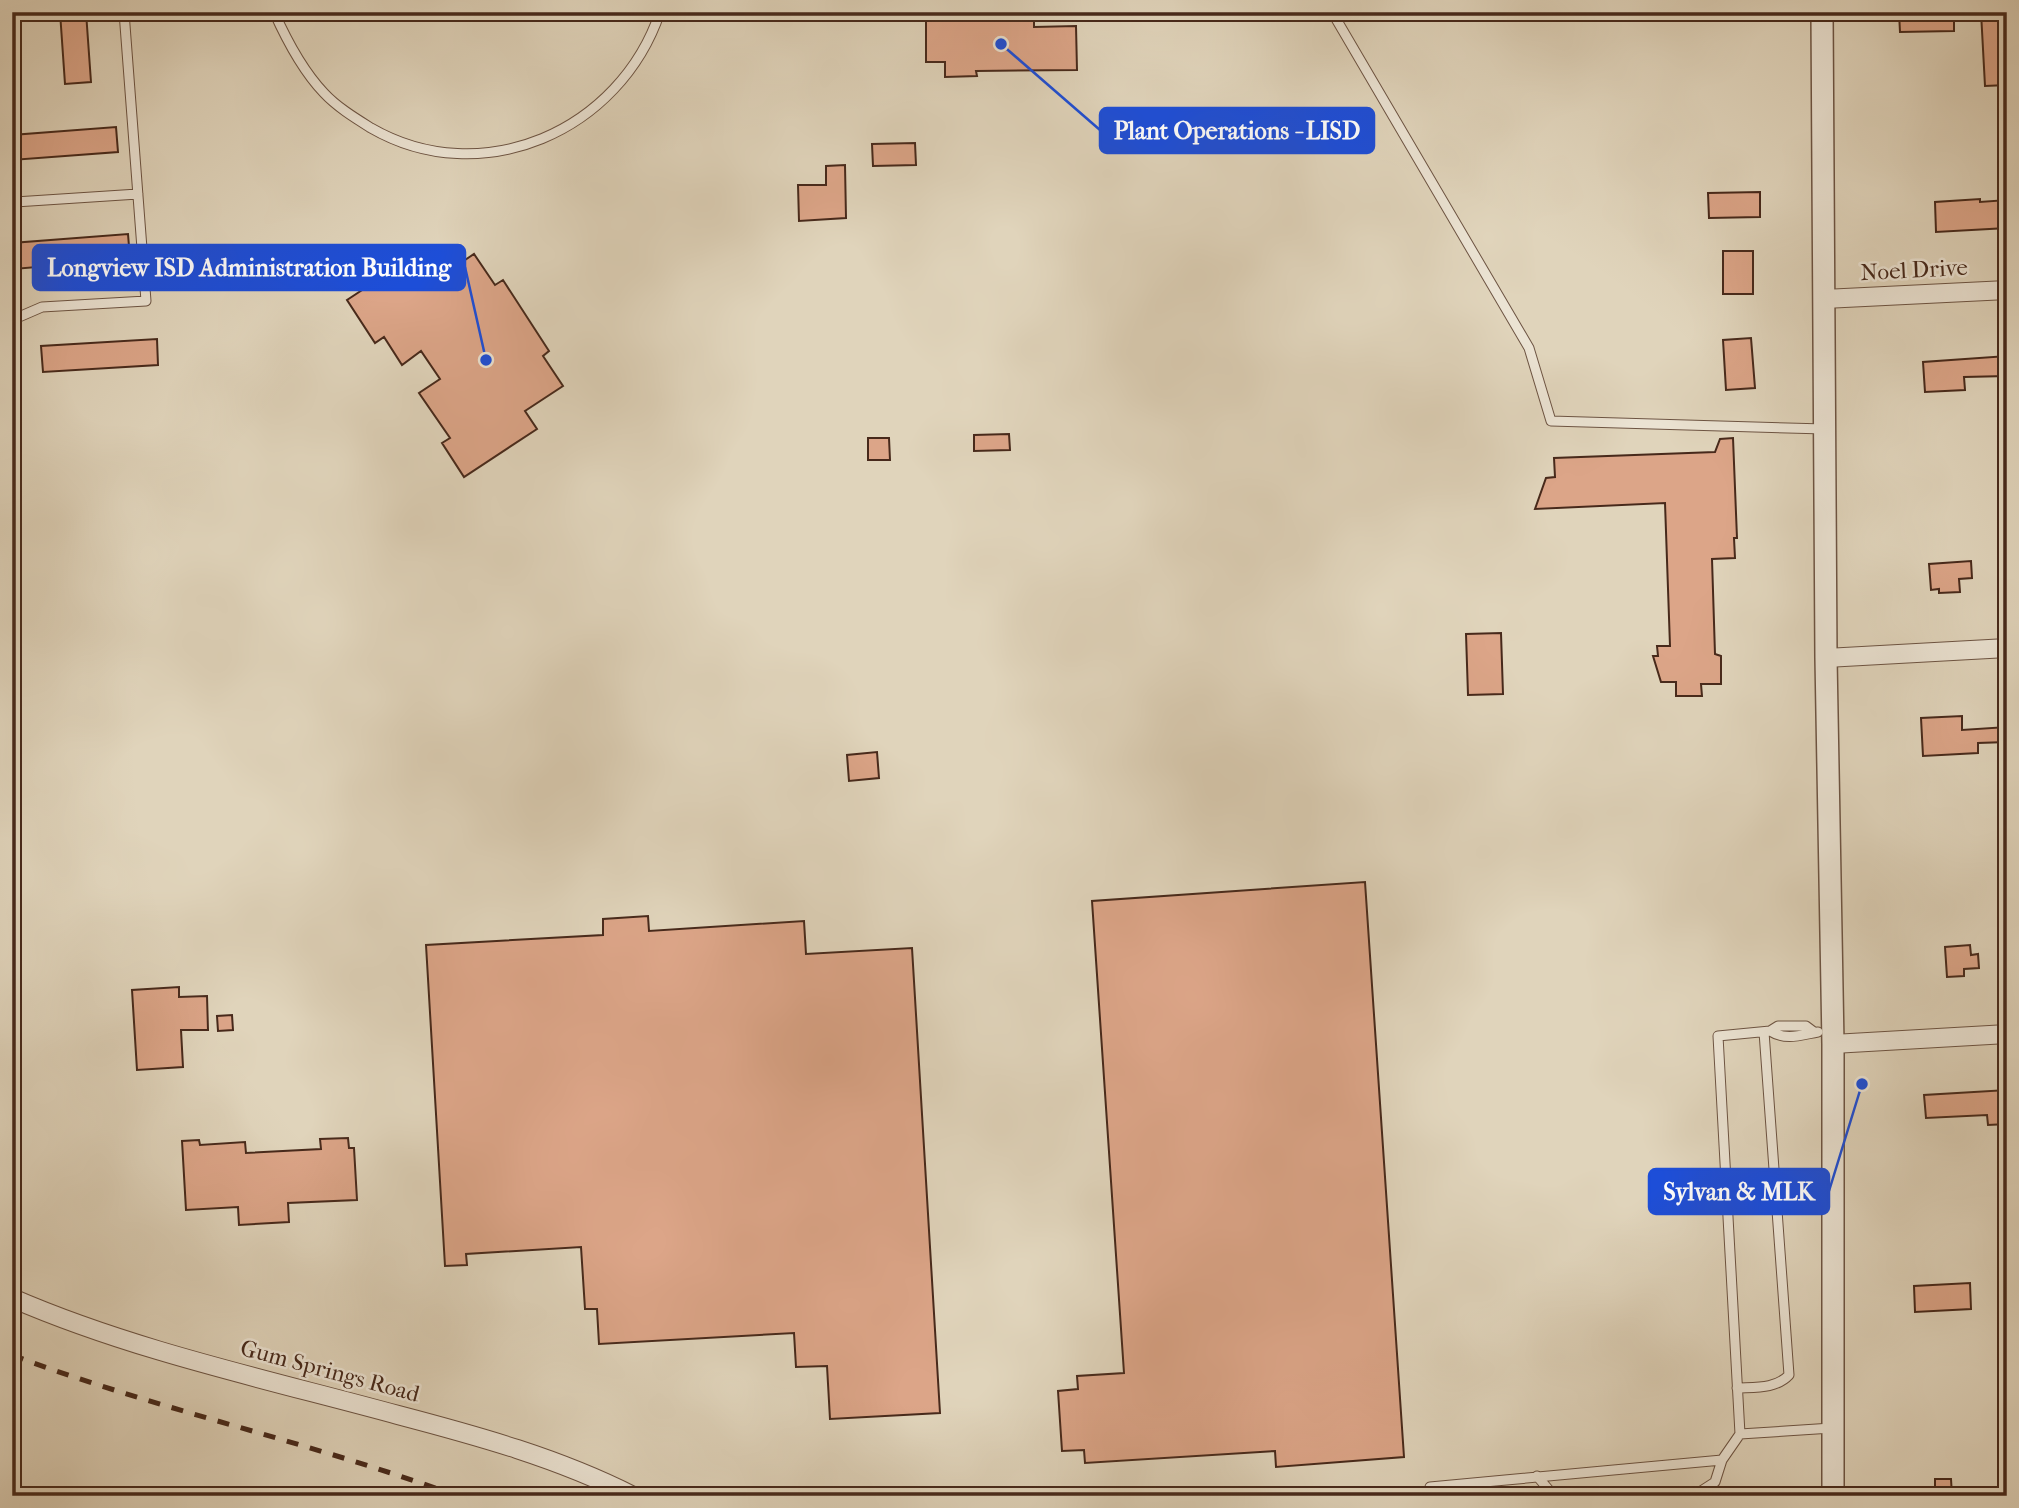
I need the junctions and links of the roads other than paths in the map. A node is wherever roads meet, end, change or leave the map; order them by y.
1 (124, 12) edge
2 (274, 12) edge
3 (660, 12) edge
4 (1332, 12) edge
5 (1822, 12) edge
6 (138, 194) junction
7 (15, 202) dead end
8 (2007, 290) edge
9 (1824, 299) junction
10 (12, 320) edge
11 (1825, 429) junction
12 (2007, 648) edge
13 (1826, 658) junction
14 (1767, 1031) junction
15 (2007, 1034) edge
16 (1826, 1036) junction
17 (12, 1298) edge
18 (1737, 1388) junction
19 (1833, 1428) junction
20 (1740, 1434) junction
21 (1722, 1460) junction
22 (1537, 1476) junction
23 (1430, 1487) dead end
24 (633, 1496) edge
25 (1554, 1496) edge
26 (1660, 1496) edge
27 (1833, 1496) edge

1 - 6 lane
2 - 3 lane
4 - 11 lane
5 - 9 street
6 - 7 lane
6 - 10 lane
8 - 9 street, Noel Drive
9 - 11 street
11 - 13 street
12 - 13 street
13 - 16 street
14 - 16 lane
14 - 18 lane
14 - 18 lane
15 - 16 street
16 - 19 street
17 - 24 street, Gum Springs Road
18 - 20 lane
19 - 20 lane
19 - 27 street
20 - 21 lane
21 - 22 lane
21 - 26 lane
22 - 23 lane
22 - 25 lane

